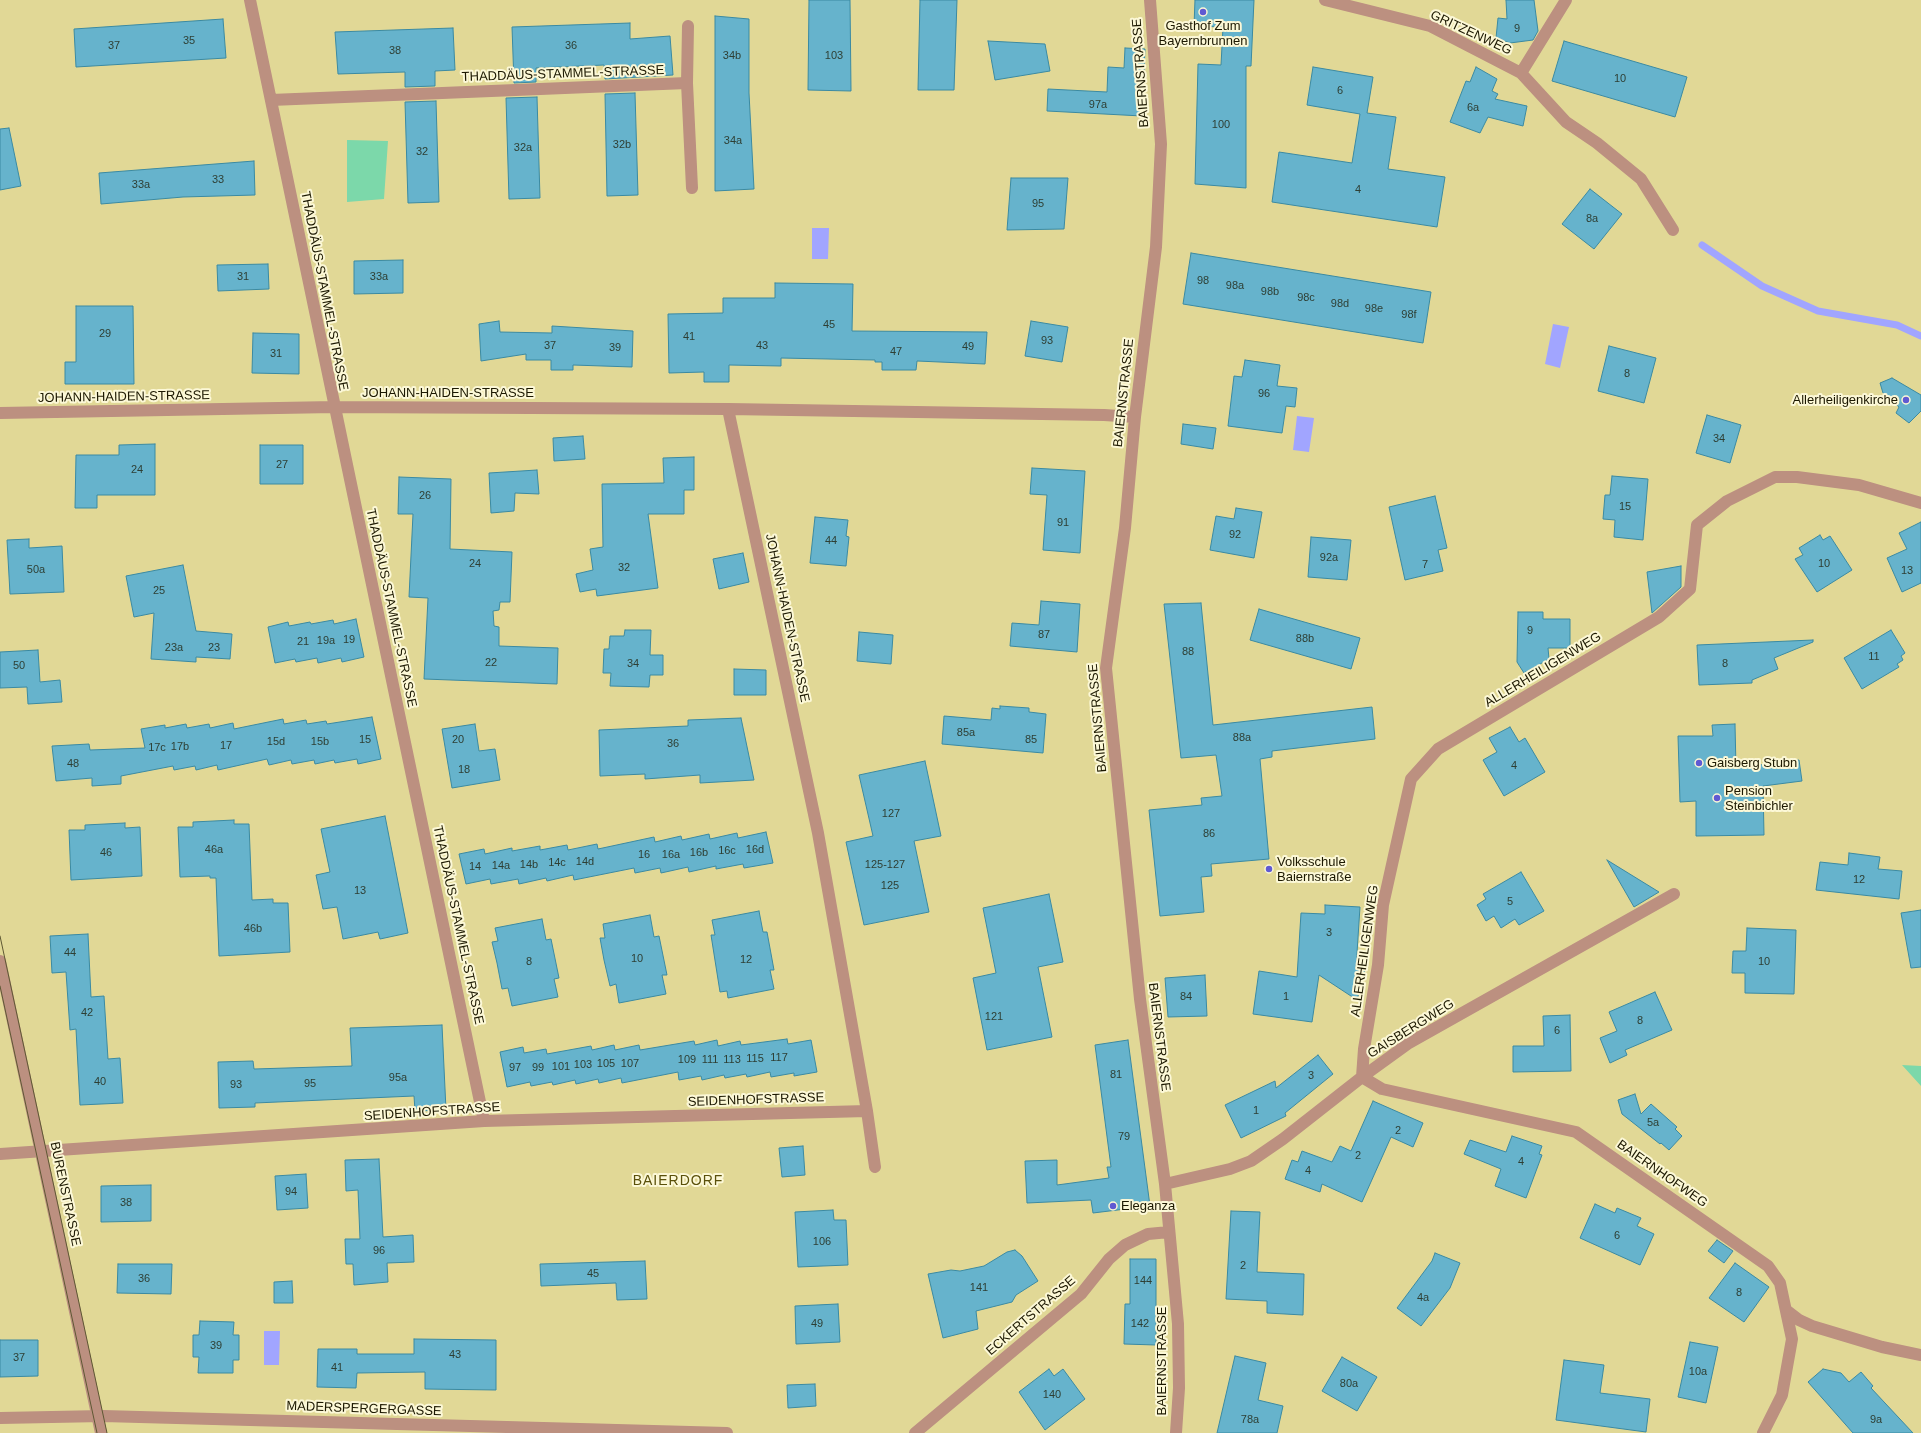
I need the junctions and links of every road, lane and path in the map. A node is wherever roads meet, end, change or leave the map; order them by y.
1 (250, 0) edge
2 (1150, 0) edge
3 (1325, 0) edge
4 (1566, 0) edge
5 (688, 26) dead end
6 (1521, 73) junction
7 (687, 83) junction
8 (271, 100) junction
9 (692, 188) dead end
10 (1673, 230) dead end
11 (334, 407) junction
12 (728, 409) junction
13 (0, 413) edge
14 (1135, 417) junction
15 (1921, 503) edge
16 (1674, 894) dead end
17 (0, 961) edge
18 (1362, 1077) junction
19 (867, 1111) junction
20 (484, 1122) junction
21 (41, 1152) junction
22 (0, 1154) edge
23 (875, 1167) dead end
24 (1165, 1184) junction
25 (1169, 1232) junction
26 (1786, 1310) junction
27 (1921, 1355) edge
28 (98, 1416) junction
29 (0, 1418) edge
30 (101, 1433) edge
31 (727, 1433) edge
32 (915, 1433) edge
33 (1176, 1433) edge
34 (1763, 1433) edge

1 - 8 street, THADDÄUS-STAMMEL-STRASSE
2 - 14 street, BAIERNSTRASSE
3 - 6 street, GRITZENWEG
4 - 6 street, GRITZENWEG
5 - 7 street
6 - 10 street
7 - 8 street, THADDÄUS-STAMMEL-STRASSE
7 - 9 street
8 - 11 street, THADDÄUS-STAMMEL-STRASSE
11 - 12 street, JOHANN-HAIDEN-STRASSE
11 - 13 street, JOHANN-HAIDEN-STRASSE
11 - 20 street, THADDÄUS-STAMMEL-STRASSE
12 - 14 street, JOHANN-HAIDEN-STRASSE
12 - 19 street, JOHANN-HAIDEN-STRASSE
14 - 24 street, BAIERNSTRASSE
15 - 18 street, ALLERHEILIGENWEG
16 - 18 street, GAISBERGWEG
17 - 21 street, BURENSTRASSE
18 - 24 street, GAISBERGWEG
18 - 26 street, BAIERNHOFWEG
19 - 20 street, SEIDENHOFSTRASSE
19 - 23 street
20 - 21 street, SEIDENHOFSTRASSE
21 - 22 street, SEIDENHOFSTRASSE
21 - 28 street, BURENSTRASSE
24 - 25 street, BAIERNSTRASSE
25 - 32 street, ECKERTSTRASSE
25 - 33 street, BAIERNSTRASSE
26 - 27 street
26 - 34 street, BAIERNHOFWEG
28 - 29 street, MADERSPERGERGASSE
28 - 30 street, BURENSTRASSE
28 - 31 street, MADERSPERGERGASSE

